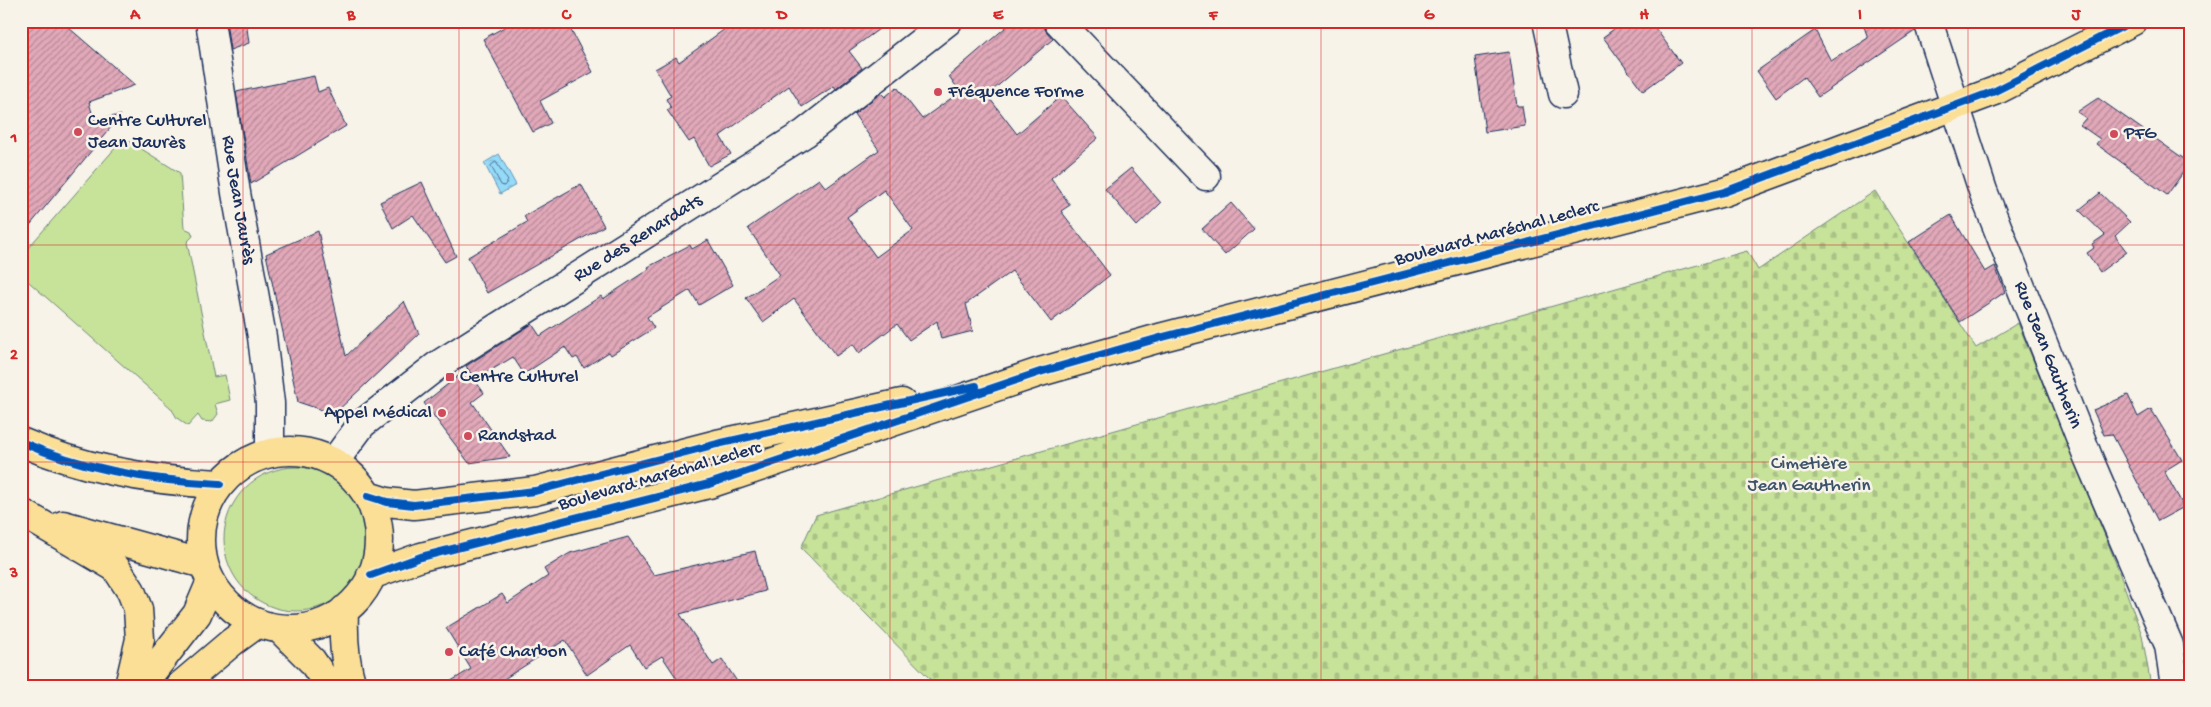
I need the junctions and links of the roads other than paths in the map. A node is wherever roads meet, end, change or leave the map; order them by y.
1 (210, 21) edge
2 (948, 21) edge
3 (1058, 21) edge
4 (1547, 21) edge
5 (1928, 21) edge
6 (2133, 21) edge
7 (1563, 94) dead end
8 (1954, 105) junction
9 (1206, 176) dead end
10 (1040, 372) junction
11 (21, 442) edge
12 (270, 453) junction
13 (334, 462) junction
14 (220, 484) junction
15 (368, 496) junction
16 (24, 514) edge
17 (207, 572) junction
18 (371, 575) junction
19 (344, 610) junction
20 (269, 626) junction
21 (129, 686) edge
22 (141, 686) edge
23 (180, 686) edge
24 (329, 686) edge
25 (352, 686) edge
26 (2175, 686) edge

1 - 12 street, Rue Jean Jaurès
2 - 13 street, Rue des Renardats
3 - 9 street
4 - 7 street
5 - 8 street, Rue Jean Gautherin
6 - 8 main road, Boulevard Maréchal Leclerc
8 - 10 main road, Boulevard Maréchal Leclerc
8 - 26 street, Rue Jean Gautherin
10 - 15 main road, Boulevard Maréchal Leclerc
10 - 18 main road, Boulevard Maréchal Leclerc
11 - 14 main road
12 - 13 main road
12 - 14 main road
13 - 15 main road
14 - 17 main road
15 - 18 main road
16 - 17 main road
16 - 21 main road
17 - 20 main road
17 - 22 main road
18 - 19 main road
19 - 20 main road
19 - 25 main road
20 - 23 main road
20 - 24 main road

